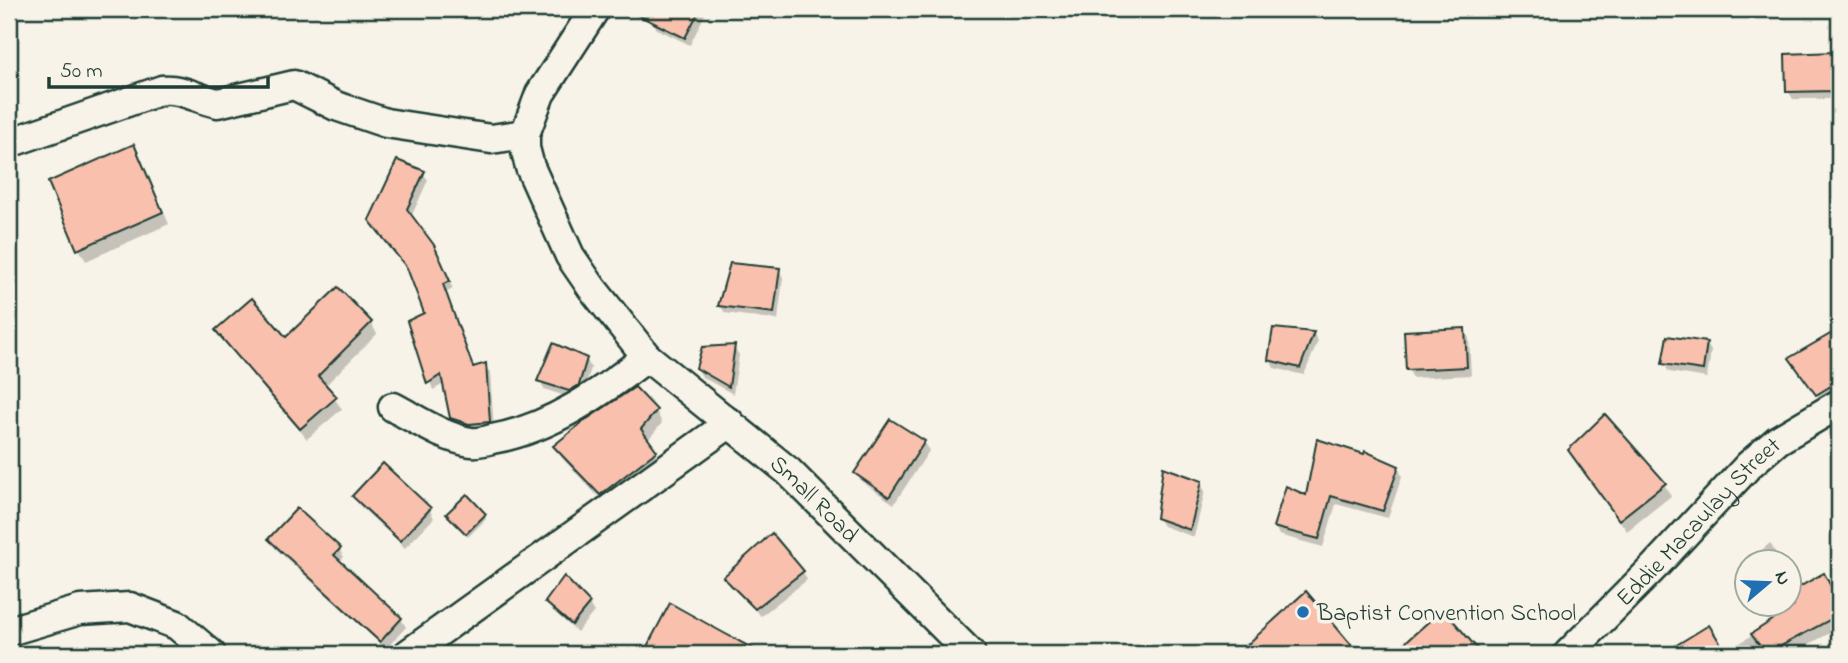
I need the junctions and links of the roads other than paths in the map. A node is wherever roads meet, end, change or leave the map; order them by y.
1 (595, 9) edge
2 (525, 134) junction
3 (9, 143) edge
4 (647, 357) junction
5 (1839, 404) edge
6 (393, 407) dead end
7 (730, 422) junction
8 (9, 631) edge
9 (211, 654) edge
10 (408, 654) edge
11 (971, 654) edge
12 (1568, 654) edge

1 - 2 street, Small Road
2 - 3 street
2 - 4 street, Small Road
4 - 6 street
4 - 7 street, Small Road
5 - 12 street, Eddie Macaulay Street
7 - 10 street
7 - 11 street, Small Road
8 - 9 street

